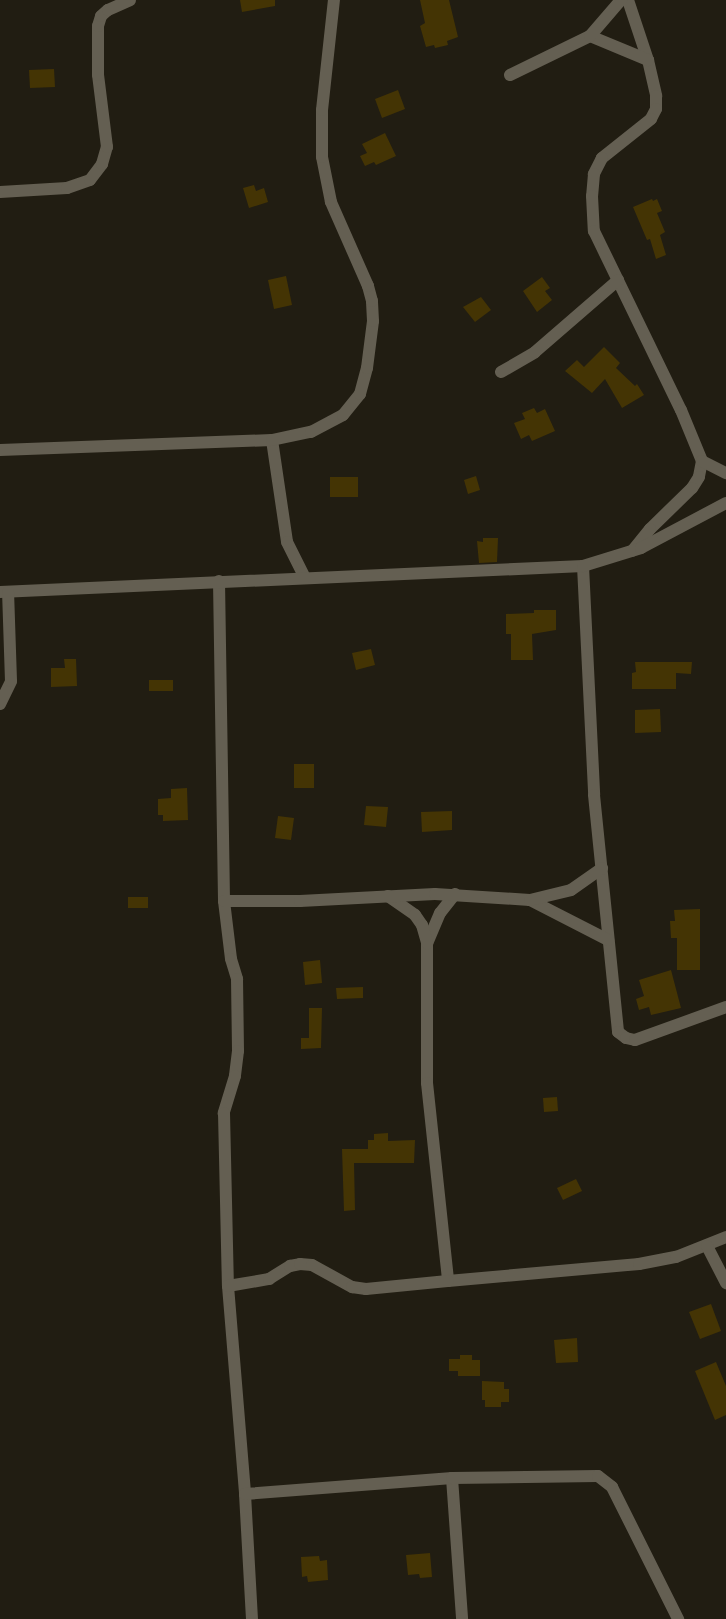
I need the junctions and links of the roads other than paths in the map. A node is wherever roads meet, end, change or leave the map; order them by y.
1 (130, 0) edge
2 (334, 0) edge
3 (621, 0) edge
4 (628, 0) edge
5 (590, 36) junction
6 (648, 60) junction
7 (510, 75) dead end
8 (0, 192) edge
9 (618, 280) junction
10 (501, 372) dead end
11 (272, 440) junction
12 (0, 450) edge
13 (702, 461) junction
14 (726, 473) edge
15 (726, 503) edge
16 (631, 553) junction
17 (583, 566) junction
18 (305, 578) junction
19 (219, 581) junction
20 (4, 592) edge
21 (0, 704) edge
22 (602, 868) junction
23 (455, 894) junction
24 (388, 896) junction
25 (530, 900) junction
26 (224, 901) junction
27 (608, 940) junction
28 (427, 943) junction
29 (726, 1007) edge
30 (726, 1237) edge
31 (708, 1246) junction
32 (448, 1281) junction
33 (726, 1283) edge
34 (228, 1286) junction
35 (452, 1478) junction
36 (246, 1494) junction
37 (252, 1619) edge
38 (462, 1619) edge
39 (678, 1619) edge

1 - 8 street
2 - 11 street
3 - 5 street
4 - 6 street
5 - 6 street
5 - 7 street
6 - 9 street
9 - 10 street
9 - 13 street
11 - 12 street
11 - 18 street
13 - 14 street
13 - 16 street
15 - 16 street
16 - 17 street
17 - 18 street
17 - 22 street
18 - 19 street
19 - 20 street
19 - 26 street
20 - 21 street
22 - 25 street
22 - 27 street
23 - 24 street
23 - 25 street
23 - 28 street
24 - 26 street
24 - 28 street
25 - 27 street
26 - 34 street
27 - 29 street
28 - 32 street
30 - 31 street
31 - 32 street
31 - 33 street
32 - 34 street
34 - 36 street
35 - 36 street
35 - 38 street
35 - 39 street
36 - 37 street

